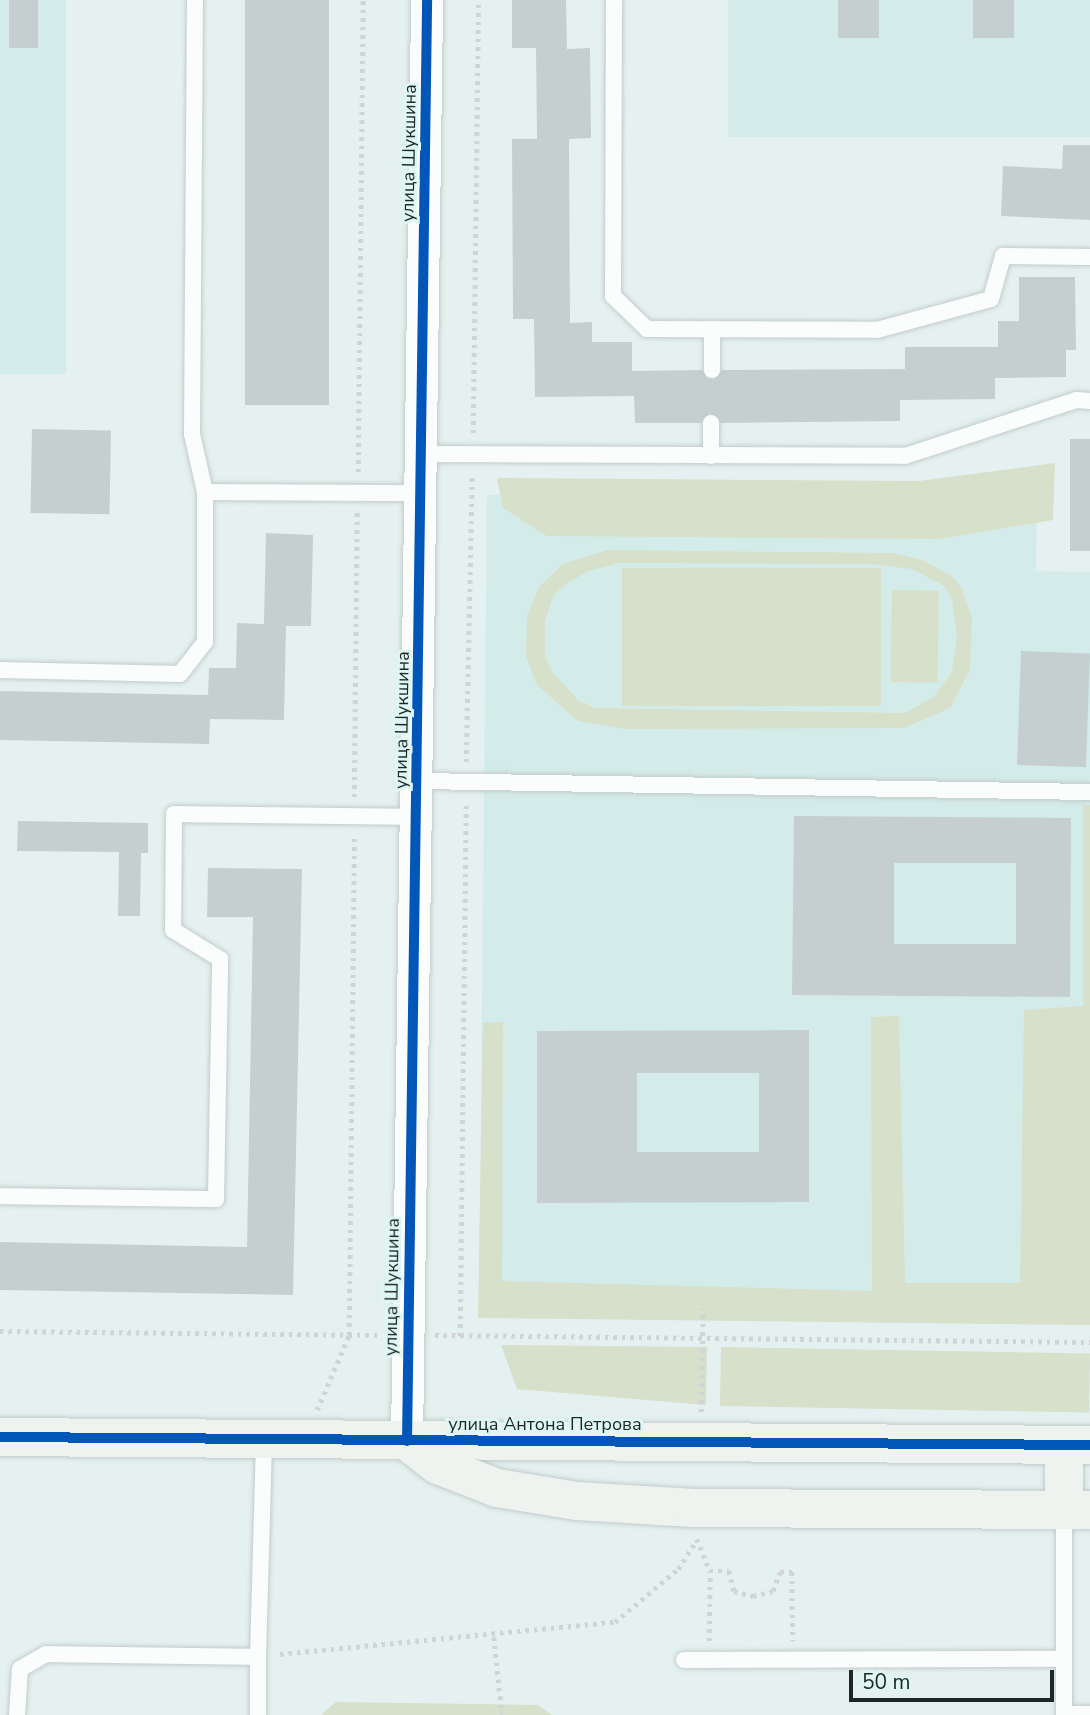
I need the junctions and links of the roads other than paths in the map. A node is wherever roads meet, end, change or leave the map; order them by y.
1 (195, 0) edge
2 (428, 0) edge
3 (614, 0) edge
4 (1090, 257) edge
5 (712, 329) junction
6 (712, 370) dead end
7 (1090, 401) edge
8 (711, 423) dead end
9 (423, 454) junction
10 (711, 456) junction
11 (205, 492) junction
12 (423, 493) junction
13 (0, 670) edge
14 (419, 781) junction
15 (1090, 792) edge
16 (418, 817) junction
17 (0, 1196) edge
18 (0, 1437) edge
19 (264, 1440) junction
20 (407, 1441) junction
21 (1077, 1445) edge
22 (1077, 1510) edge
23 (258, 1657) junction
24 (1064, 1659) junction
25 (684, 1660) dead end
26 (1090, 1714) edge
27 (17, 1715) edge
28 (258, 1715) edge
29 (1064, 1715) edge

1 - 11 lane
2 - 9 street, улица Шукшина
3 - 5 lane
4 - 5 lane
5 - 6 lane
7 - 10 lane
8 - 10 lane
9 - 10 lane
9 - 12 street, улица Шукшина
11 - 12 lane
11 - 13 lane
12 - 14 street, улица Шукшина
14 - 15 lane
14 - 16 street, улица Шукшина
16 - 17 lane
16 - 20 street, улица Шукшина
18 - 19 street, улица Антона Петрова
19 - 20 street, улица Антона Петрова
19 - 23 lane
20 - 21 street, улица Антона Петрова
20 - 22 street
21 - 22 street
22 - 24 lane
23 - 27 lane
23 - 28 lane
24 - 25 lane
24 - 29 lane
26 - 29 lane

